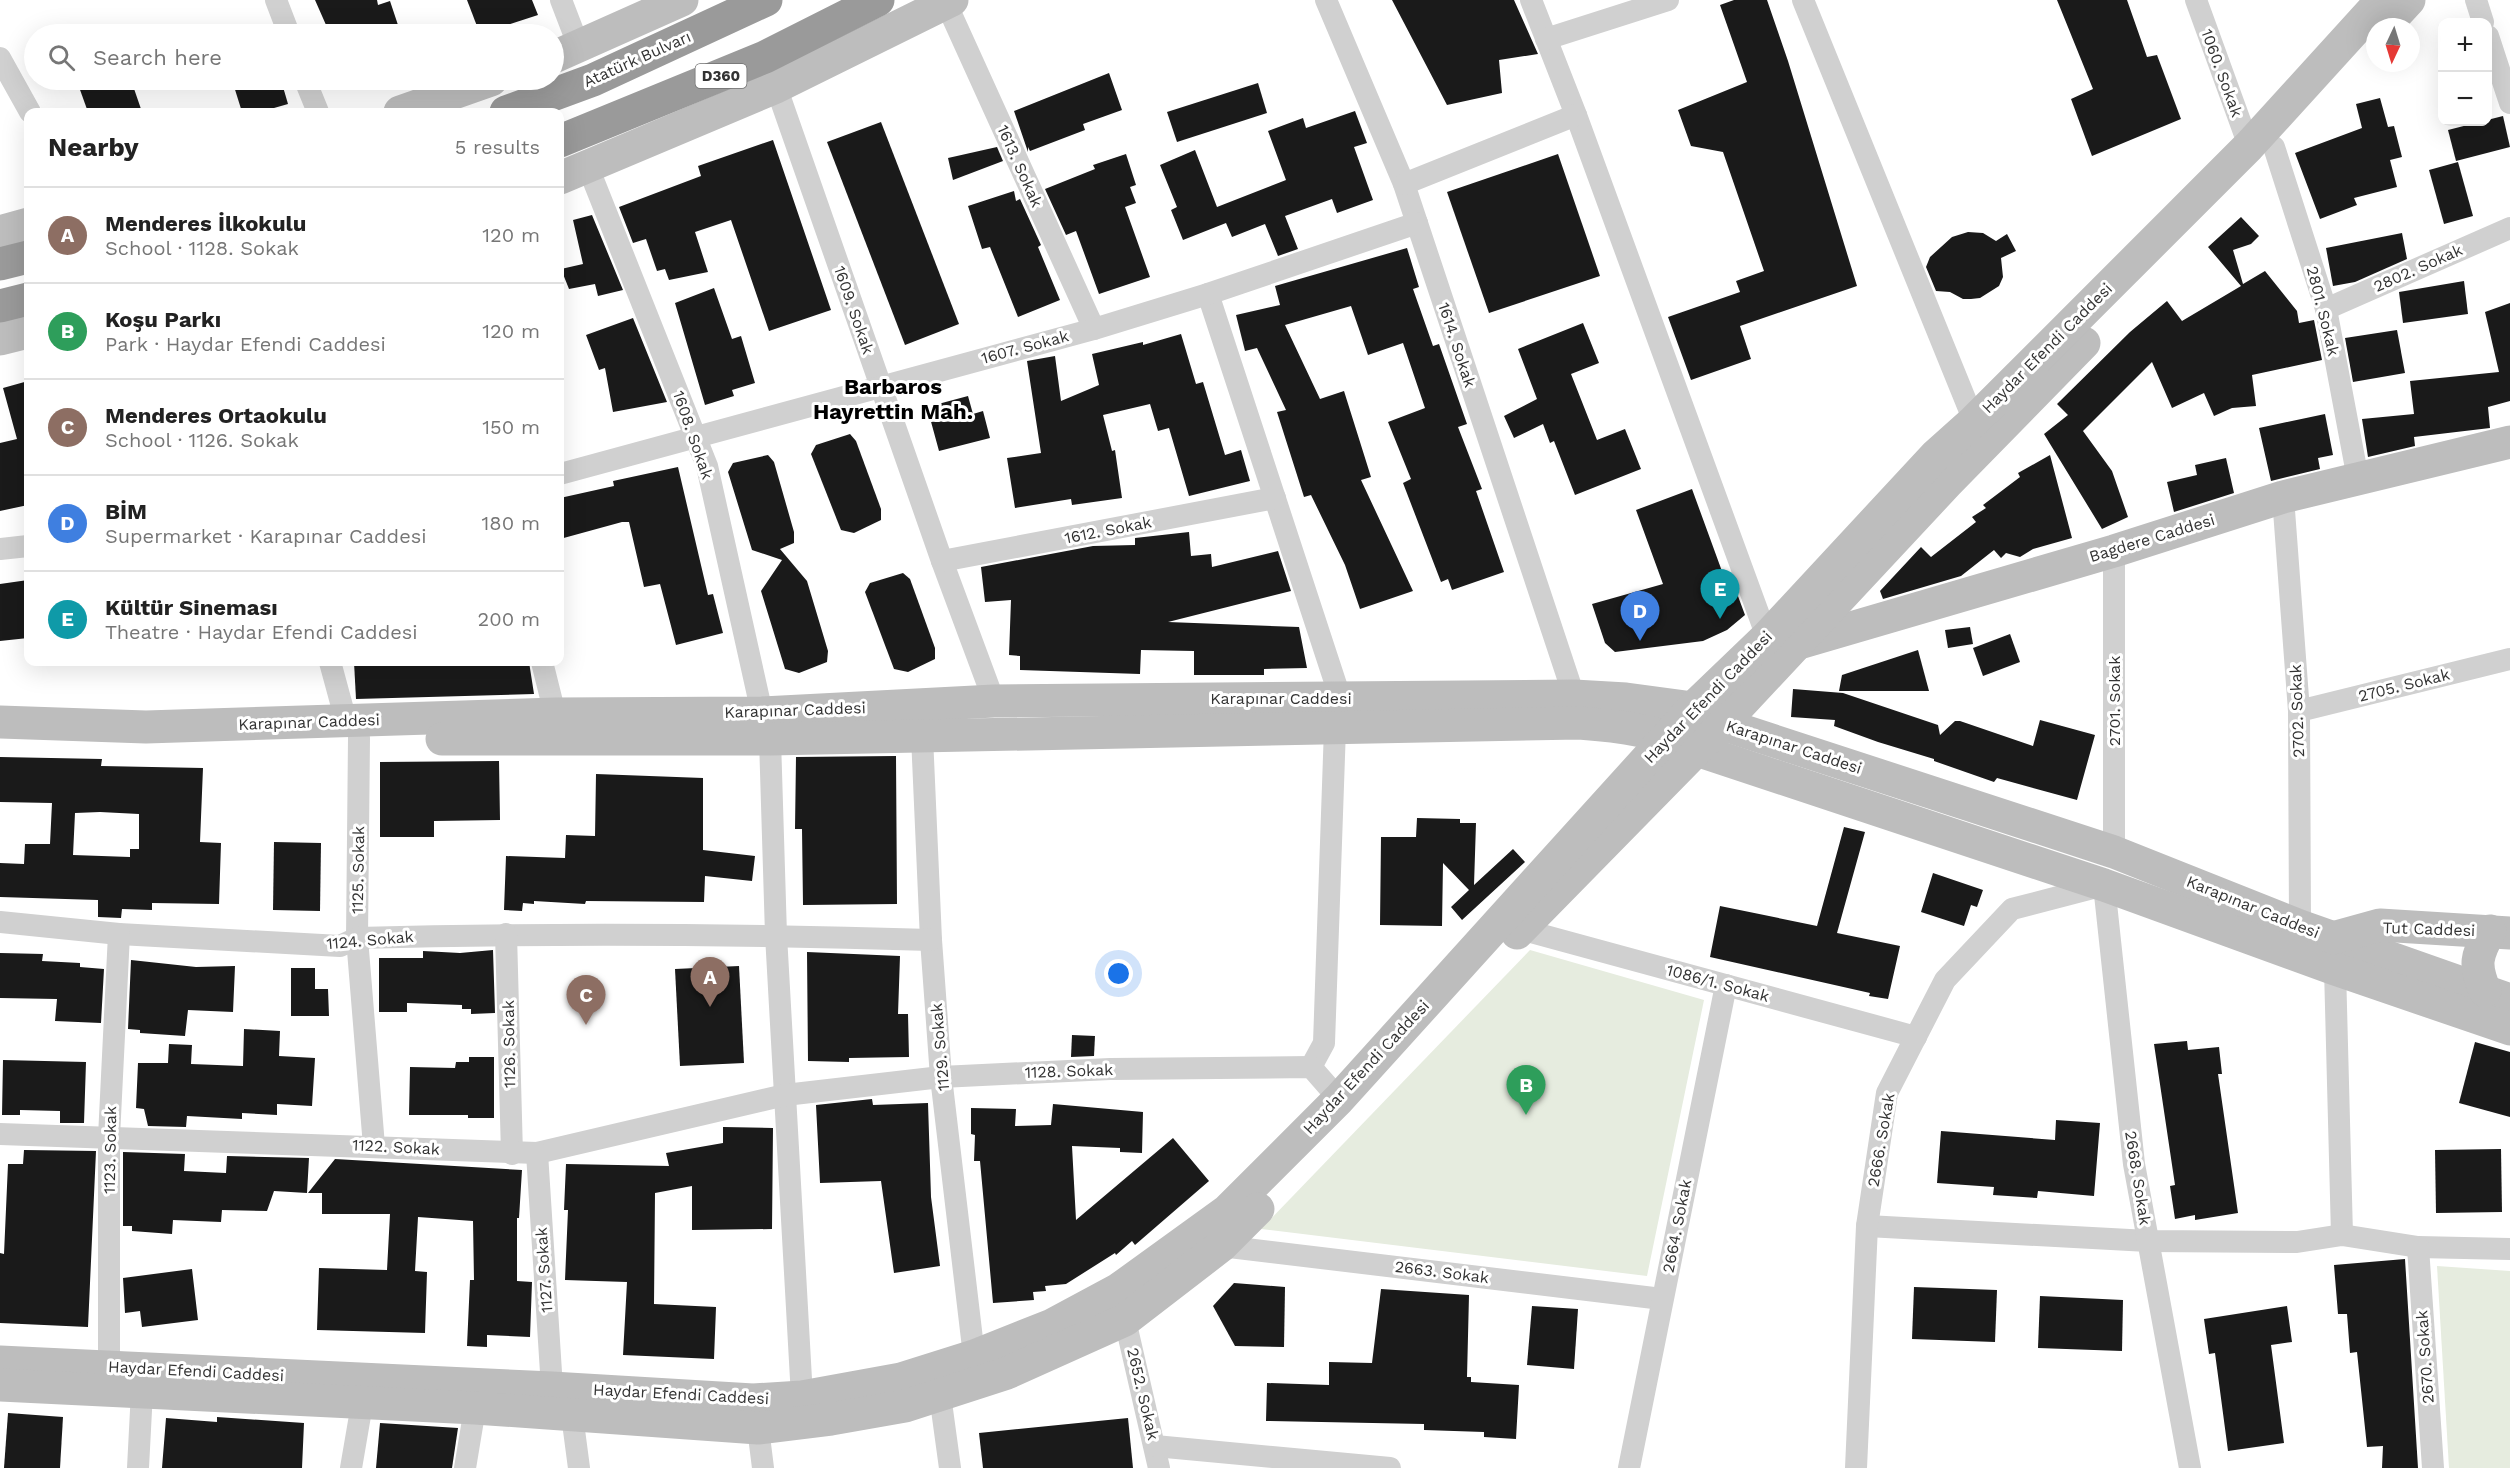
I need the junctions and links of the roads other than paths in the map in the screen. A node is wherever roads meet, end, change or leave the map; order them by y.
1 (276, 0) edge
2 (561, 0) edge
3 (682, 0) edge
4 (766, 0) edge
5 (878, 0) edge
6 (1326, 0) edge
7 (1531, 0) edge
8 (1668, 0) edge
9 (1803, 0) edge
10 (2196, 0) edge
11 (2382, 0) edge
12 (2409, 0) edge
13 (2476, 0) edge
14 (949, 2) edge
15 (2392, 18) edge
16 (2482, 18) edge
17 (284, 24) edge
18 (563, 24) edge
19 (564, 31) edge
20 (1546, 39) junction
21 (2366, 46) edge
22 (2492, 51) edge
23 (566, 52) edge
24 (0, 58) edge
25 (771, 72) junction
26 (309, 90) edge
27 (463, 90) edge
28 (2510, 103) edge
29 (28, 108) edge
30 (316, 108) edge
31 (411, 108) edge
32 (517, 108) edge
33 (1576, 115) junction
34 (564, 140) edge
35 (2261, 146) junction
36 (574, 173) edge
37 (1404, 184) junction
38 (1417, 223) junction
39 (24, 226) edge
40 (2510, 228) edge
41 (0, 232) edge
42 (24, 258) edge
43 (0, 264) edge
44 (1208, 294) junction
45 (24, 300) edge
46 (0, 306) edge
47 (2326, 309) junction
48 (1094, 329) junction
49 (24, 333) edge
50 (0, 339) edge
51 (880, 386) junction
52 (1974, 421) junction
53 (696, 437) junction
54 (2510, 442) edge
55 (564, 473) edge
56 (2358, 479) junction
57 (2283, 497) junction
58 (1275, 498) junction
59 (24, 546) edge
60 (0, 549) edge
61 (2114, 551) junction
62 (942, 561) junction
63 (1782, 640) junction
64 (2510, 659) edge
65 (331, 666) edge
66 (543, 666) edge
67 (1574, 696) junction
68 (994, 701) junction
69 (1693, 708) junction
70 (2299, 711) junction
71 (1337, 713) junction
72 (555, 714) junction
73 (0, 722) edge
74 (1722, 724) junction
75 (766, 726) junction
76 (353, 730) junction
77 (922, 736) junction
78 (0, 742) edge
79 (1683, 743) junction
80 (2114, 852) junction
81 (2104, 885) junction
82 (0, 922) edge
83 (2300, 926) junction
84 (1520, 929) junction
85 (2500, 932) edge
86 (119, 934) junction
87 (506, 934) junction
88 (776, 935) junction
89 (357, 938) junction
90 (932, 940) junction
91 (2334, 954) junction
92 (1726, 985) junction
93 (2498, 996) edge
94 (2510, 1029) edge
95 (1916, 1037) junction
96 (1311, 1067) junction
97 (941, 1077) junction
98 (785, 1095) junction
99 (1339, 1099) junction
100 (0, 1134) edge
101 (109, 1137) junction
102 (374, 1146) junction
103 (537, 1153) junction
104 (512, 1154) junction
105 (1867, 1226) junction
106 (2342, 1235) junction
107 (2148, 1241) junction
108 (1221, 1246) junction
109 (2418, 1247) junction
110 (2510, 1249) edge
111 (1662, 1299) junction
112 (1125, 1320) junction
113 (974, 1356) junction
114 (0, 1362) edge
115 (108, 1366) junction
116 (0, 1385) edge
117 (552, 1388) junction
118 (142, 1391) junction
119 (940, 1395) junction
120 (802, 1397) junction
121 (362, 1404) junction
122 (475, 1408) junction
123 (572, 1415) junction
124 (758, 1428) junction
125 (1157, 1457) edge
126 (1376, 1467) edge
127 (138, 1468) edge
128 (351, 1468) edge
129 (465, 1468) edge
130 (579, 1468) edge
131 (763, 1468) edge
132 (950, 1468) edge
133 (1629, 1468) edge
134 (1856, 1468) edge
135 (2190, 1468) edge
136 (2433, 1468) edge

1 - 17 street
2 - 18 street
3 - 23 main road
4 - 32 highway, Atatürk Bulvarı
5 - 25 highway, D360
6 - 37 street, 1614. Sokak
7 - 20 street
8 - 20 street
9 - 52 street
10 - 35 street, 1060. Sokak
11 - 35 main road, Haydar Efendi Caddesi
12 - 15 main road
13 - 16 street
14 - 25 main road
14 - 48 street, 1613. Sokak
19 - 23 street
20 - 33 street
21 - 35 main road, Haydar Efendi Caddesi
22 - 28 street
24 - 29 street
25 - 34 highway, D360
25 - 36 main road
25 - 51 street, 1609. Sokak
26 - 30 street
27 - 31 main road
33 - 37 street
33 - 63 street
35 - 47 street, 2801. Sokak
35 - 52 main road, Haydar Efendi Caddesi
35 - 63 main road, Haydar Efendi Caddesi
36 - 53 street, 1608. Sokak
37 - 38 street, 1614. Sokak
38 - 44 street, 1607. Sokak
38 - 67 street, 1614. Sokak
39 - 41 main road
40 - 47 street, 2802. Sokak
42 - 43 highway
44 - 48 street, 1607. Sokak
44 - 58 street
45 - 46 highway
47 - 56 street, 2801. Sokak
48 - 51 street, 1607. Sokak
49 - 50 main road
51 - 53 street, 1607. Sokak
51 - 62 street, 1609. Sokak
52 - 63 main road, Haydar Efendi Caddesi
53 - 55 street, 1607. Sokak
53 - 75 street, 1608. Sokak
54 - 56 main road, Bagdere Caddesi
56 - 57 main road, Bagdere Caddesi
57 - 61 main road, Bagdere Caddesi
57 - 70 street, 2702. Sokak
58 - 62 street, 1612. Sokak
58 - 71 street
59 - 60 street
61 - 63 main road, Bagdere Caddesi
61 - 80 street, 2701. Sokak
62 - 68 street, 1609. Sokak
63 - 69 main road, Haydar Efendi Caddesi
63 - 74 main road, Haydar Efendi Caddesi
64 - 70 street, 2705. Sokak
65 - 76 street, 1125. Sokak
66 - 72 street
67 - 69 main road, Karapınar Caddesi
67 - 71 main road, Karapınar Caddesi
68 - 71 main road, Karapınar Caddesi
68 - 75 main road, Karapınar Caddesi
69 - 74 main road, Karapınar Caddesi
69 - 79 main road, Haydar Efendi Caddesi
70 - 83 street, 2702. Sokak
71 - 77 main road, Karapınar Caddesi
71 - 79 main road, Karapınar Caddesi
71 - 96 street
72 - 75 main road, Karapınar Caddesi
72 - 76 main road, Karapınar Caddesi
73 - 76 main road, Karapınar Caddesi
74 - 79 main road, Haydar Efendi Caddesi
74 - 80 main road, Karapınar Caddesi
75 - 76 main road, Karapınar Caddesi
75 - 77 main road, Karapınar Caddesi
75 - 88 street
76 - 78 main road, Karapınar Caddesi
76 - 89 street, 1125. Sokak
77 - 90 street, 1129. Sokak
79 - 81 main road, Karapınar Caddesi
79 - 84 main road, Haydar Efendi Caddesi
79 - 99 main road, Haydar Efendi Caddesi
80 - 83 main road, Karapınar Caddesi
81 - 91 main road, Karapınar Caddesi
81 - 95 street, 2666. Sokak
81 - 107 street, 2668. Sokak
82 - 86 street, 1124. Sokak
83 - 91 main road, Karapınar Caddesi
84 - 92 street, 1086/1. Sokak
84 - 108 main road, Haydar Efendi Caddesi
85 - 91 main road, Tut Caddesi
85 - 93 main road, Tut Caddesi
86 - 89 street, 1124. Sokak
86 - 101 street, 1123. Sokak
87 - 88 street, 1124. Sokak
87 - 89 street, 1124. Sokak
87 - 104 street, 1126. Sokak
88 - 90 street, 1124. Sokak
88 - 98 street
89 - 102 street, 1125. Sokak
90 - 97 street, 1129. Sokak
91 - 93 main road, Karapınar Caddesi
91 - 94 main road, Karapınar Caddesi
91 - 106 street
92 - 95 street, 1086/1. Sokak
92 - 111 street, 2664. Sokak
95 - 105 street, 2666. Sokak
96 - 97 street, 1128. Sokak
96 - 99 street
97 - 98 street, 1128. Sokak
97 - 113 street, 1129. Sokak
98 - 103 street, 1122. Sokak
98 - 120 street
99 - 113 main road, Haydar Efendi Caddesi
100 - 101 street, 1122. Sokak
101 - 102 street, 1122. Sokak
101 - 115 street, 1123. Sokak
102 - 104 street, 1122. Sokak
103 - 104 street, 1122. Sokak
103 - 117 street, 1127. Sokak
105 - 107 street
105 - 134 street, 2666. Sokak
106 - 107 street
106 - 109 street
107 - 135 street, 2668. Sokak
108 - 111 street, 2663. Sokak
108 - 112 main road, Haydar Efendi Caddesi
109 - 110 street
109 - 136 street, 2670. Sokak
111 - 133 street, 2664. Sokak
112 - 119 main road, Haydar Efendi Caddesi
112 - 125 street, 2652. Sokak
113 - 120 main road, Haydar Efendi Caddesi
114 - 115 main road, Haydar Efendi Caddesi
115 - 117 main road, Haydar Efendi Caddesi
116 - 118 main road, Haydar Efendi Caddesi
117 - 120 main road, Haydar Efendi Caddesi
118 - 121 main road, Haydar Efendi Caddesi
118 - 127 street
119 - 124 main road, Haydar Efendi Caddesi
119 - 132 street
121 - 122 main road, Haydar Efendi Caddesi
121 - 128 street
122 - 123 main road, Haydar Efendi Caddesi
122 - 129 street
123 - 124 main road, Haydar Efendi Caddesi
123 - 130 street
124 - 131 street
125 - 126 street

